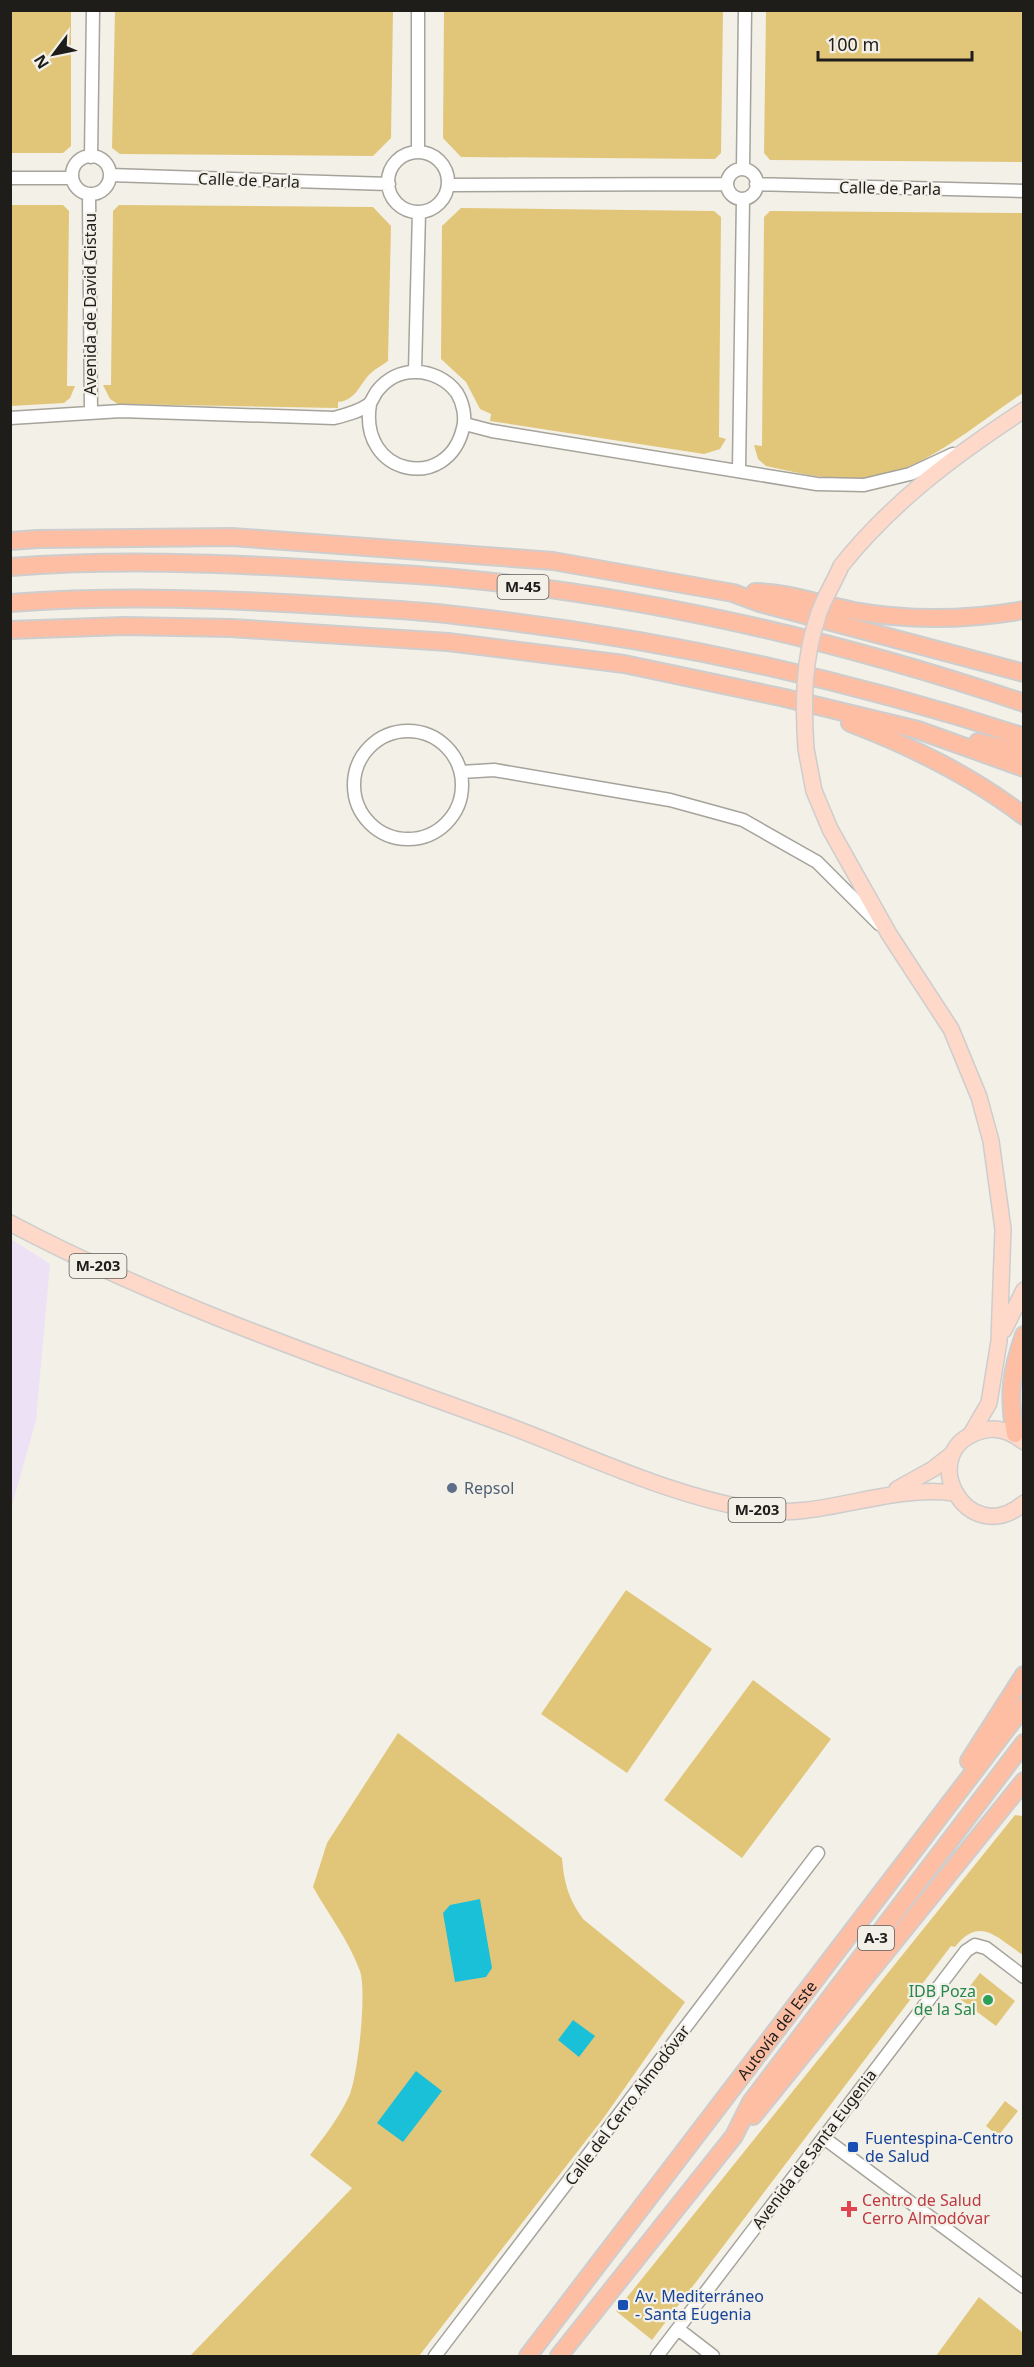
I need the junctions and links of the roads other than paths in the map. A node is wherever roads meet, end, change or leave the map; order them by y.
1 (93, 10) edge
2 (418, 10) edge
3 (745, 10) edge
4 (418, 152) junction
5 (91, 157) junction
6 (743, 170) junction
7 (110, 176) junction
8 (10, 178) edge
9 (72, 178) junction
10 (388, 184) junction
11 (727, 184) junction
12 (756, 184) junction
13 (448, 185) junction
14 (1023, 191) edge
15 (89, 194) junction
16 (743, 199) junction
17 (419, 212) junction
18 (415, 371) junction
19 (370, 404) junction
20 (1023, 410) edge
21 (91, 413) junction
22 (10, 418) edge
23 (465, 424) junction
24 (966, 448) junction
25 (739, 470) junction
26 (10, 540) edge
27 (10, 567) edge
28 (733, 593) junction
29 (10, 603) edge
30 (1023, 610) edge
31 (124, 626) junction
32 (10, 630) edge
33 (10, 638) edge
34 (1023, 673) edge
35 (785, 698) junction
36 (1023, 703) edge
37 (918, 730) junction
38 (1023, 737) edge
39 (1023, 752) edge
40 (1023, 768) edge
41 (461, 772) junction
42 (1023, 816) edge
43 (889, 934) junction
44 (10, 1223) edge
45 (1023, 1290) edge
46 (1023, 1335) edge
47 (999, 1341) junction
48 (971, 1434) junction
49 (1019, 1438) edge
50 (952, 1454) junction
51 (954, 1493) junction
52 (884, 1495) junction
53 (1023, 1503) edge
54 (1023, 1675) edge
55 (1023, 1706) edge
56 (1023, 1743) edge
57 (1023, 1781) edge
58 (951, 1800) junction
59 (818, 1852) dead end
60 (1023, 1977) edge
61 (734, 2136) junction
62 (824, 2138) junction
63 (1023, 2287) edge
64 (678, 2329) junction
65 (435, 2356) edge
66 (528, 2356) edge
67 (559, 2356) edge
68 (657, 2356) edge
69 (713, 2356) edge

1 - 5 street
2 - 4 street
3 - 6 street
4 - 10 street
4 - 13 street
5 - 7 street
5 - 9 street
6 - 11 street
6 - 12 street
7 - 10 street, Calle de Parla
7 - 15 street
8 - 9 street
9 - 15 street
10 - 17 street
11 - 13 street
11 - 16 street
12 - 14 street, Calle de Parla
12 - 16 street
13 - 17 street
15 - 21 street, Avenida de David Gistau
16 - 25 street
17 - 18 street
18 - 19 street
18 - 23 street
19 - 21 street
19 - 23 street
20 - 24 main road
21 - 22 street
23 - 25 street
24 - 25 street
24 - 43 main road, bridge
26 - 28 highway
27 - 36 highway, M-45
28 - 30 highway
28 - 34 highway
29 - 38 highway, M-45
31 - 32 highway
31 - 33 highway
31 - 35 highway
35 - 37 highway
35 - 42 highway
37 - 39 highway
37 - 40 highway
41 - 41 street
41 - 43 street
43 - 47 main road
44 - 52 main road, M-203
45 - 47 main road
46 - 49 highway
47 - 48 main road
48 - 49 main road
48 - 50 main road, M-203
50 - 51 main road
50 - 52 main road, M-203
51 - 52 main road, M-203
51 - 53 main road
54 - 58 highway
55 - 58 highway, Autovía del Este / A-3
56 - 61 highway, Autovía del Este / A-3
57 - 61 highway
58 - 66 highway, Autovía del Este / A-3
59 - 65 street, Calle del Cerro Almodóvar
60 - 62 street, Avenida de Santa Eugenia
61 - 67 highway, Autovía del Este / A-3
62 - 63 street
62 - 64 street, Avenida de Santa Eugenia
64 - 68 street, Avenida de Santa Eugenia
64 - 69 street

